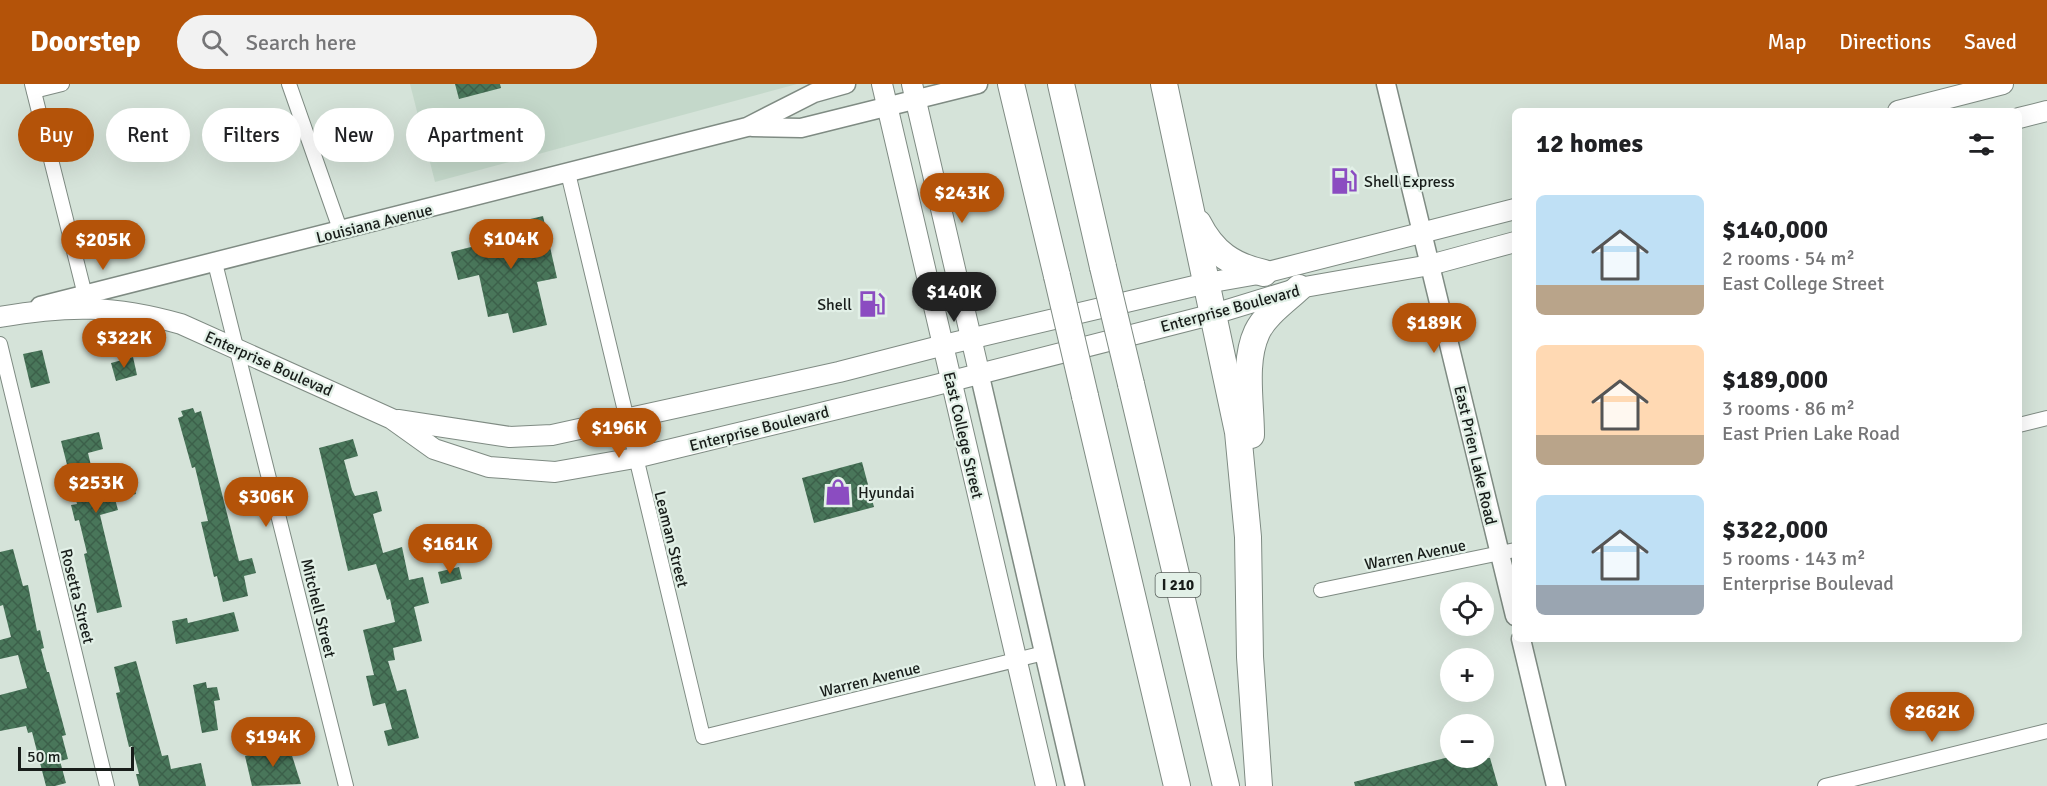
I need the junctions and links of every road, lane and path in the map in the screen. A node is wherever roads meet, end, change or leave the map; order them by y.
1 (62, 84) edge
2 (289, 84) edge
3 (846, 84) edge
4 (882, 84) edge
5 (978, 84) edge
6 (1011, 84) edge
7 (1061, 84) edge
8 (1164, 84) edge
9 (1386, 84) edge
10 (2003, 84) edge
11 (33, 88) edge
12 (913, 92) edge
13 (889, 107) junction
14 (1910, 108) edge
15 (2047, 111) edge
16 (2022, 117) edge
17 (747, 127) junction
18 (568, 173) junction
19 (1189, 204) junction
20 (1512, 210) edge
21 (341, 232) junction
22 (1424, 232) junction
23 (1512, 243) edge
24 (215, 263) junction
25 (1430, 265) junction
26 (1264, 273) junction
27 (1207, 283) junction
28 (1299, 288) junction
29 (87, 301) junction
30 (1214, 314) junction
31 (0, 317) edge
32 (970, 338) junction
33 (0, 344) edge
34 (944, 345) junction
35 (237, 349) junction
36 (979, 372) junction
37 (952, 380) junction
38 (2047, 418) edge
39 (392, 419) junction
40 (626, 419) junction
41 (2022, 424) edge
42 (635, 458) junction
43 (1248, 537) junction
44 (1508, 552) edge
45 (1512, 589) edge
46 (1321, 590) dead end
47 (1522, 642) edge
48 (1044, 653) junction
49 (1015, 660) junction
50 (2047, 730) edge
51 (703, 737) joint
52 (107, 786) edge
53 (346, 786) edge
54 (1046, 786) edge
55 (1075, 786) edge
56 (1177, 786) edge
57 (1226, 786) edge
58 (1259, 786) edge
59 (1556, 786) edge
60 (1825, 786) edge

1 - 11 street
2 - 21 street
3 - 17 street, Louisiana Avenue
4 - 13 main road, East College Street
5 - 12 street, Louisiana Avenue
6 - 56 highway, I 210, bridge
7 - 57 highway, I 210, bridge
8 - 19 highway
9 - 22 street, East Prien Lake Road
10 - 14 main road
11 - 29 street
12 - 13 street, Louisiana Avenue
12 - 32 main road, East College Street
13 - 17 street, Louisiana Avenue
13 - 34 main road, East College Street
15 - 16 main road
17 - 18 street, Louisiana Avenue
18 - 21 street, Louisiana Avenue
18 - 40 street, Leaman Street
19 - 26 highway
19 - 27 highway
20 - 22 main road, Enterprise Boulevard
21 - 24 street, Louisiana Avenue
22 - 25 street, East Prien Lake Road
22 - 26 main road, Enterprise Boulevard
23 - 25 main road, Enterprise Boulevard
24 - 29 street, Louisiana Avenue
24 - 35 street, Mitchell Street
25 - 28 main road, Enterprise Boulevard
25 - 44 street, East Prien Lake Road
26 - 27 main road, Enterprise Boulevard
27 - 30 highway
27 - 32 main road, Enterprise Boulevard
28 - 30 main road, Enterprise Boulevard
28 - 43 highway
29 - 31 main road, Enterprise Boulevad
29 - 35 main road, Enterprise Boulevad
30 - 36 main road, Enterprise Boulevard
30 - 43 highway
32 - 34 main road, Enterprise Boulevard
32 - 36 main road, East College Street
33 - 52 street, Rosetta Street
34 - 37 main road, East College Street
34 - 40 main road, Enterprise Boulevard
35 - 39 main road, Enterprise Boulevad
35 - 53 street, Mitchell Street
36 - 37 main road, Enterprise Boulevard
36 - 48 street, East College Street
37 - 42 main road, Enterprise Boulevard
37 - 49 main road, East College Street
38 - 41 street
39 - 40 main road, Enterprise Boulevard
39 - 42 main road, Enterprise Boulevard
40 - 42 street, Leaman Street
42 - 51 street, Leaman Street
43 - 58 highway
44 - 45 street, East Prien Lake Road
44 - 46 street, Warren Avenue
47 - 59 street
48 - 49 street, Warren Avenue
48 - 55 street, East College Street
49 - 51 street, Warren Avenue
49 - 54 main road, East College Street
50 - 60 street

